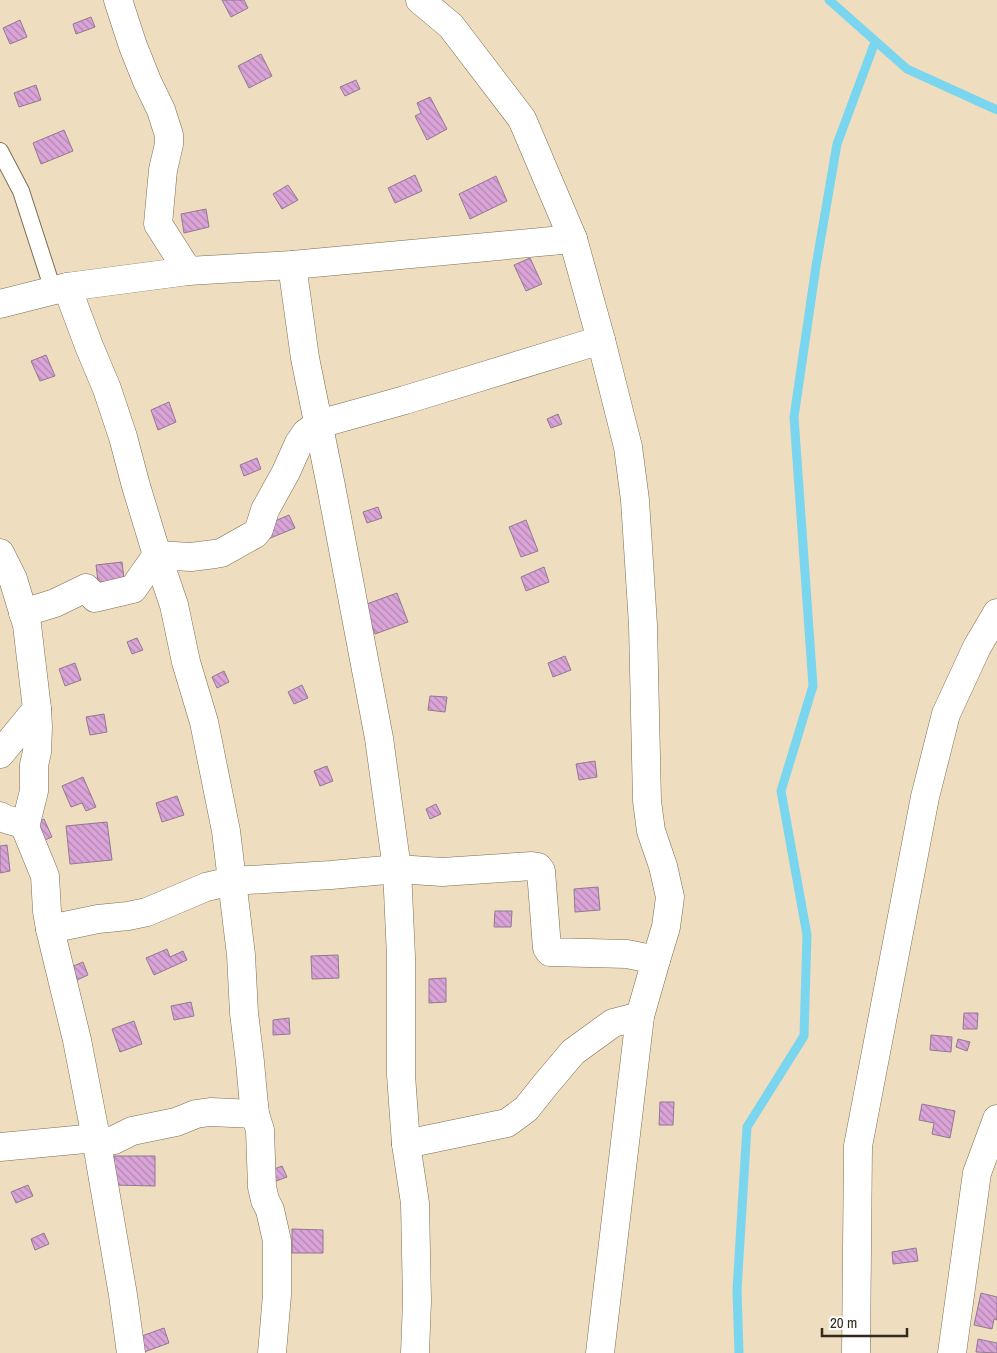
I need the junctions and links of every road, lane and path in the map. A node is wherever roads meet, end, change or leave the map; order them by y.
1 (118, 0) edge
2 (420, 0) edge
3 (0, 151) edge
4 (573, 239) junction
5 (292, 265) junction
6 (188, 271) junction
7 (60, 289) junction
8 (0, 304) edge
9 (601, 340) junction
10 (319, 424) junction
11 (0, 553) edge
12 (157, 555) junction
13 (23, 613) junction
14 (997, 613) edge
15 (37, 709) junction
16 (0, 754) edge
17 (0, 816) edge
18 (25, 826) junction
19 (397, 869) junction
20 (232, 881) junction
21 (50, 929) junction
22 (656, 960) junction
23 (640, 1016) junction
24 (255, 1114) junction
25 (997, 1119) edge
26 (96, 1138) junction
27 (406, 1144) junction
28 (0, 1148) edge
29 (131, 1353) edge
30 (272, 1353) edge
31 (415, 1353) edge
32 (600, 1353) edge
33 (856, 1353) edge
34 (952, 1353) edge

1 - 6 street
2 - 4 street
3 - 7 lane
4 - 5 street
4 - 9 street
5 - 6 street
5 - 10 street
6 - 7 street
7 - 8 street
7 - 12 street
9 - 10 street
9 - 22 street
10 - 12 street
10 - 19 street
11 - 13 street
12 - 13 street
12 - 20 street
13 - 15 street
14 - 33 street
15 - 16 street
15 - 18 street
17 - 18 street
18 - 21 street
19 - 20 street
19 - 22 street
19 - 27 street
20 - 21 street
20 - 24 street
21 - 26 street
22 - 23 street
23 - 27 street
23 - 32 street
24 - 26 street
24 - 30 street
25 - 34 street
26 - 28 street
26 - 29 street
27 - 31 street

